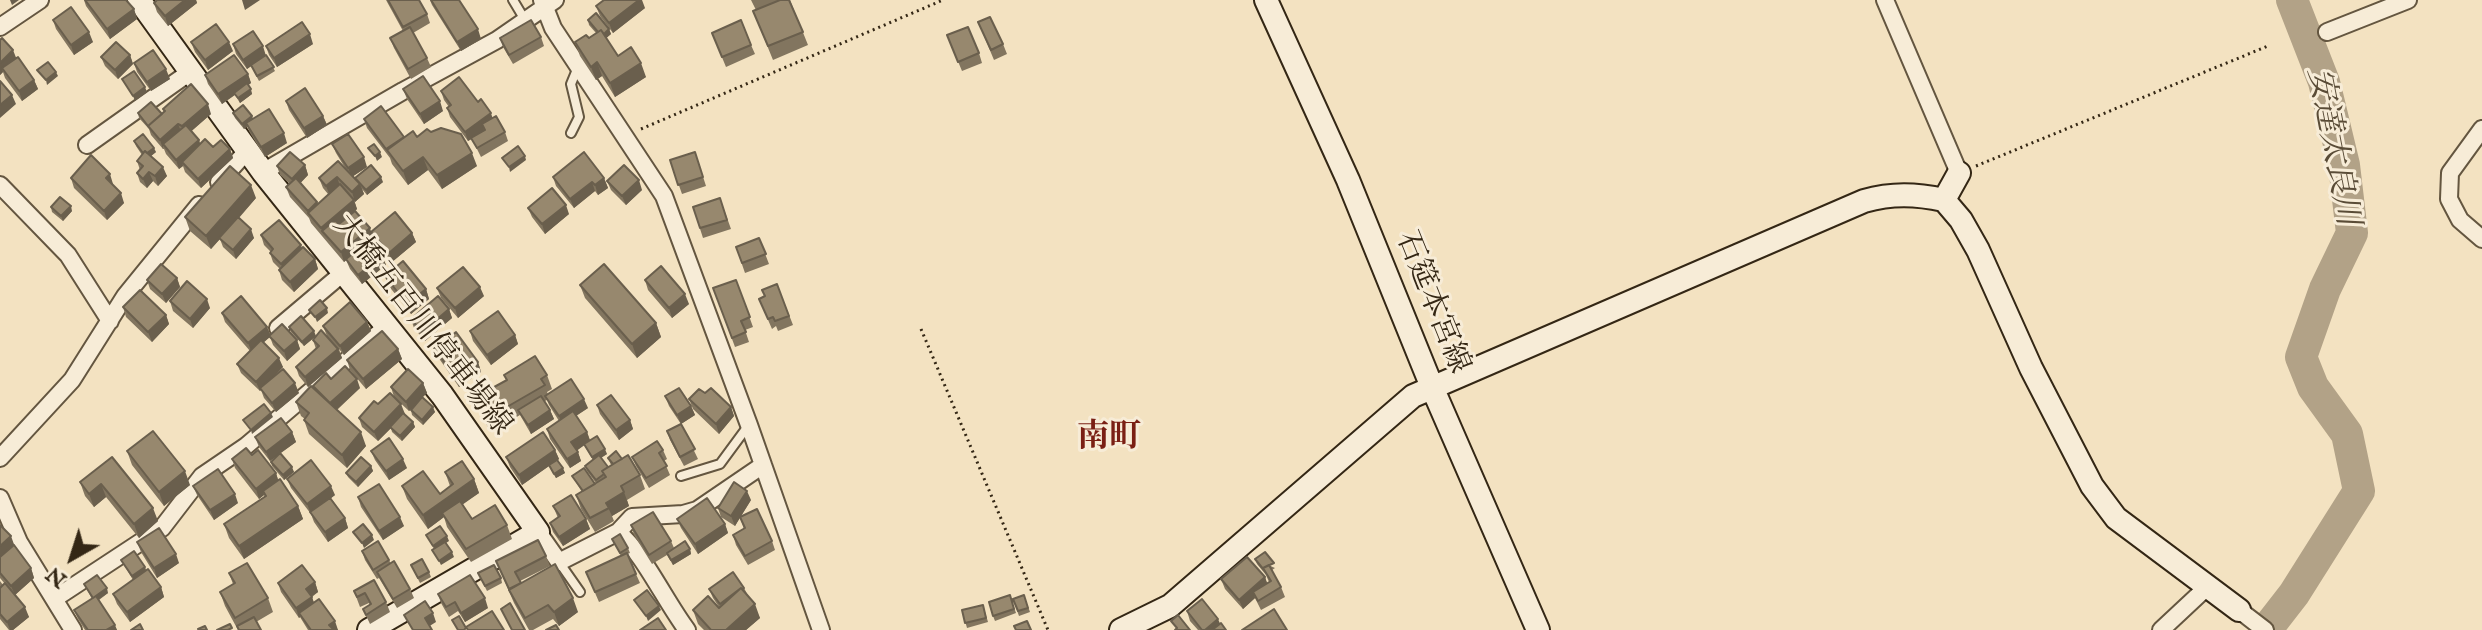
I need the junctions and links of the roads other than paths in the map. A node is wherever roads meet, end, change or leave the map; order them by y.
1 (40, 0) edge
2 (139, 0) edge
3 (513, 0) edge
4 (1266, 0) edge
5 (1885, 0) edge
6 (2408, 0) edge
7 (548, 2) edge
8 (526, 20) junction
9 (0, 27) edge
10 (2327, 32) dead end
11 (579, 66) junction
12 (190, 72) junction
13 (2482, 129) edge
14 (571, 133) dead end
15 (87, 145) dead end
16 (247, 151) junction
17 (263, 172) junction
18 (1959, 173) joint
19 (0, 185) edge
20 (1944, 200) junction
21 (2482, 239) edge
22 (343, 273) junction
23 (110, 321) junction
24 (386, 327) junction
25 (278, 328) edge
26 (1432, 387) junction
27 (749, 425) junction
28 (0, 458) edge
29 (763, 465) junction
30 (681, 476) dead end
31 (0, 498) edge
32 (538, 532) junction
33 (618, 532) junction
34 (559, 562) junction
35 (2206, 588) junction
36 (580, 592) dead end
37 (54, 599) junction
38 (2239, 610) joint
39 (73, 630) edge
40 (369, 630) edge
41 (687, 630) edge
42 (821, 630) edge
43 (1121, 630) edge
44 (1538, 630) edge
45 (2161, 630) edge
46 (2265, 630) edge

1 - 9 street
2 - 12 main road, 大橋五百川停車場線
3 - 8 lane
4 - 26 main road, 石筵本宮線
5 - 18 street
6 - 10 street
7 - 8 street
7 - 11 street
8 - 17 street
11 - 14 lane
11 - 27 street
12 - 15 street
12 - 16 main road, 大橋五百川停車場線
13 - 21 street
16 - 17 main road, 大橋五百川停車場線
16 - 23 street
17 - 22 main road, 大橋五百川停車場線
18 - 20 main road
19 - 23 street
20 - 26 main road
20 - 35 main road
22 - 24 main road, 大橋五百川停車場線
22 - 25 street
23 - 28 street
24 - 32 main road, 大橋五百川停車場線
24 - 37 street
26 - 43 main road
26 - 44 main road, 石筵本宮線
27 - 29 street
27 - 30 lane
29 - 33 street
29 - 42 street
31 - 37 street
32 - 34 street
32 - 40 main road
33 - 34 street
33 - 41 street
34 - 36 lane
35 - 38 main road
35 - 45 street
37 - 39 street
38 - 46 street

